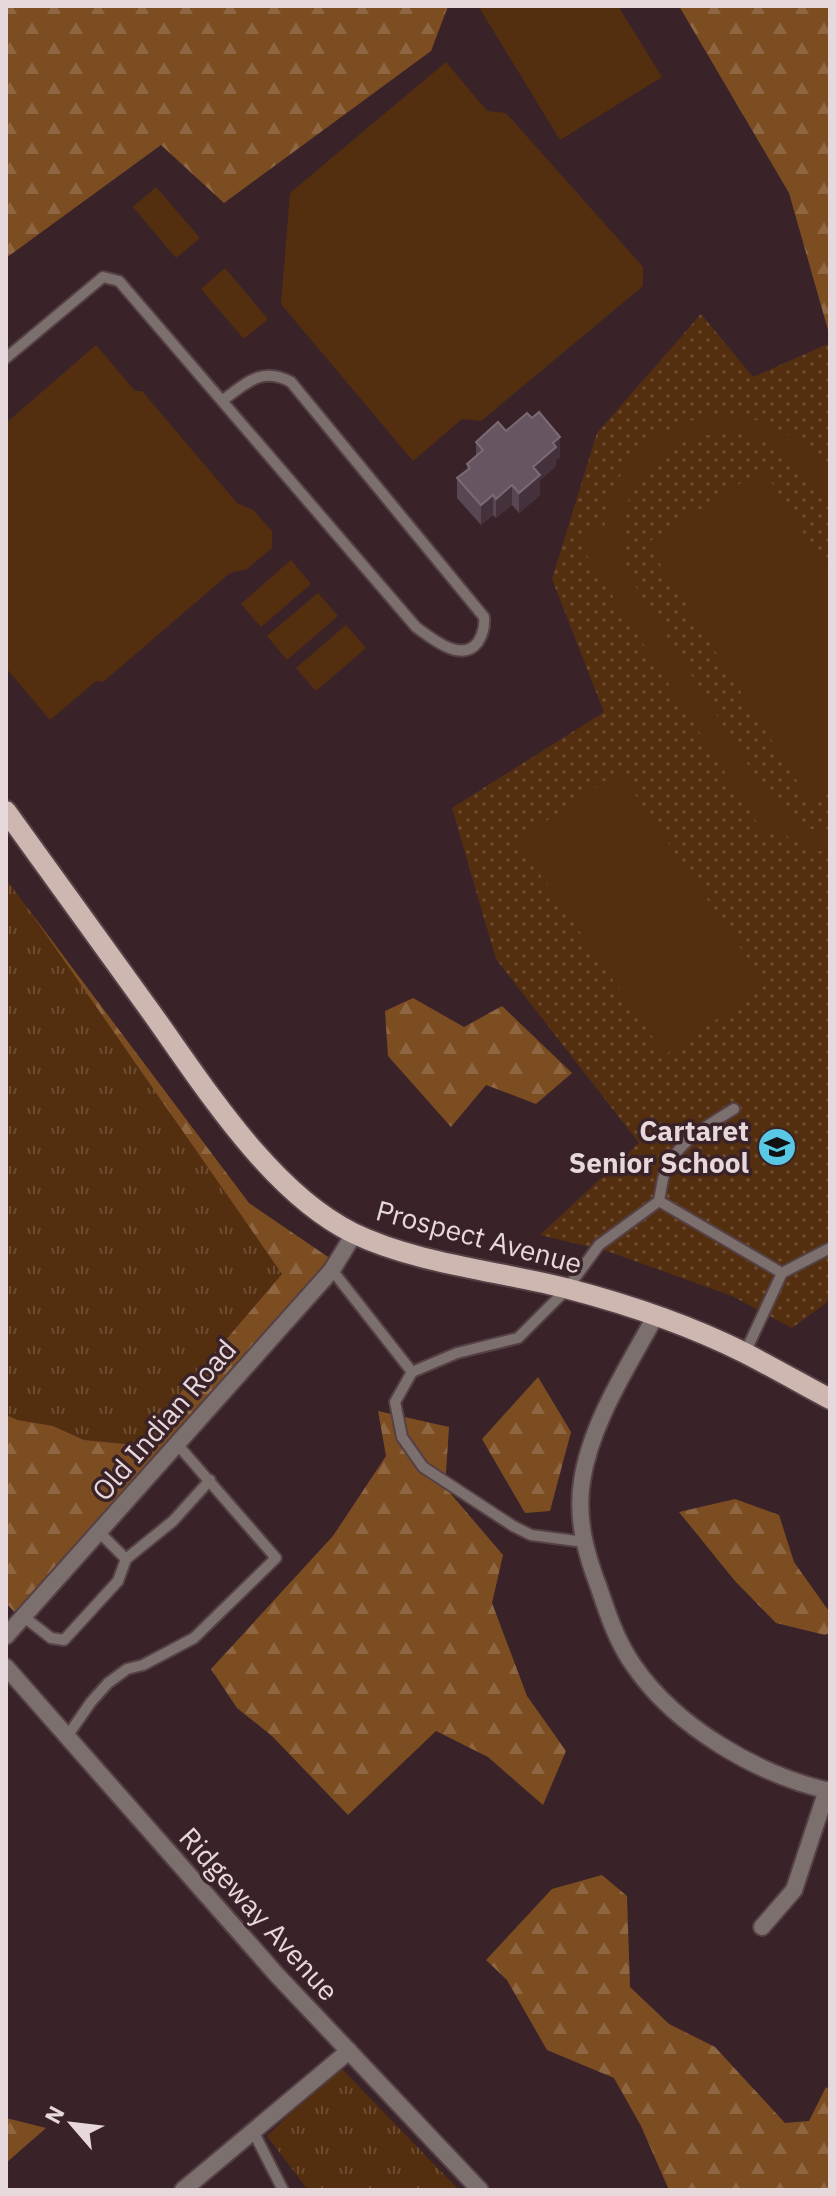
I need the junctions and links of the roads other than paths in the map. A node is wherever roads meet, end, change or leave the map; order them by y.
1 (6, 358) edge
2 (222, 401) junction
3 (6, 811) edge
4 (734, 1109) dead end
5 (659, 1201) junction
6 (354, 1234) junction
7 (830, 1248) edge
8 (332, 1270) junction
9 (782, 1273) junction
10 (567, 1289) junction
11 (656, 1315) junction
12 (745, 1353) junction
13 (412, 1372) junction
14 (830, 1399) edge
15 (177, 1444) junction
16 (210, 1480) junction
17 (99, 1532) junction
18 (584, 1542) junction
19 (126, 1559) junction
20 (24, 1617) junction
21 (6, 1636) edge
22 (6, 1667) edge
23 (66, 1738) junction
24 (828, 1790) edge
25 (762, 1927) dead end
26 (349, 2051) junction
27 (253, 2131) junction
28 (183, 2190) edge
29 (283, 2190) edge
30 (480, 2190) edge

1 - 2 lane
2 - 2 lane
3 - 6 main road, Prospect Avenue
4 - 5 lane
5 - 9 lane
5 - 10 lane
6 - 8 street, Old Indian Road
6 - 10 main road, Prospect Avenue
7 - 9 lane
8 - 13 lane
8 - 15 street, Old Indian Road
9 - 12 lane
10 - 11 main road, Prospect Avenue
10 - 13 lane
11 - 12 main road, Prospect Avenue
11 - 18 street
12 - 14 main road, Prospect Avenue
13 - 18 lane
15 - 16 lane
15 - 17 street, Old Indian Road
16 - 19 lane
16 - 23 lane
17 - 19 lane
17 - 20 street, Old Indian Road
18 - 24 street
19 - 20 lane
20 - 21 street, Old Indian Road
22 - 23 street, Ridgeway Avenue
23 - 26 street, Ridgeway Avenue
24 - 25 street
26 - 27 street
26 - 30 street, Ridgeway Avenue
27 - 28 street
27 - 29 lane

